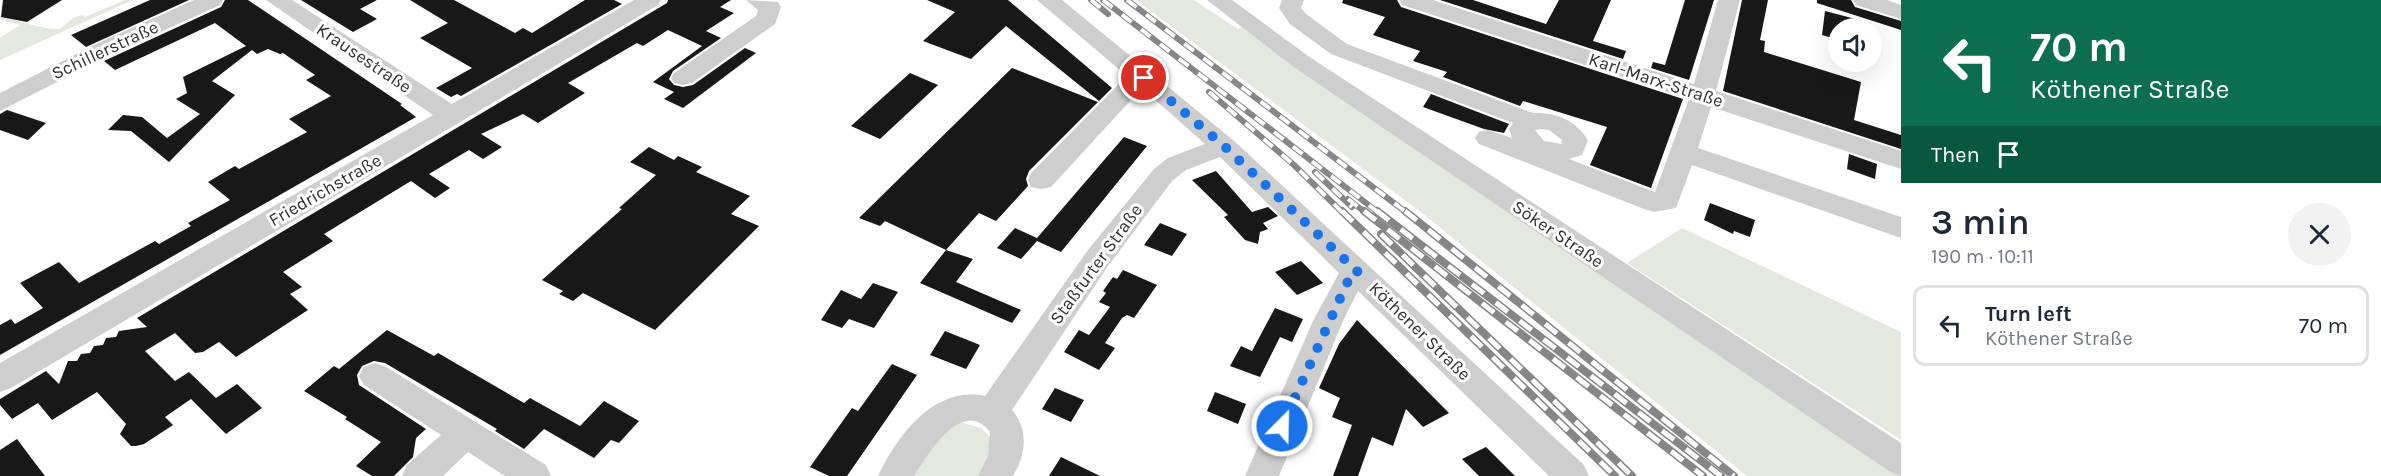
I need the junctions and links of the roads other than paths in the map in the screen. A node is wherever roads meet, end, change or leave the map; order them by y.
1 (212, 0) edge
2 (277, 0) edge
3 (650, 0) edge
4 (757, 0) edge
5 (1048, 0) edge
6 (1218, 0) edge
7 (1293, 0) edge
8 (1410, 0) edge
9 (1729, 0) edge
10 (1864, 0) edge
11 (1901, 12) edge
12 (683, 78) dead end
13 (1144, 78) junction
14 (1703, 95) junction
15 (0, 103) edge
16 (452, 116) junction
17 (1528, 122) dead end
18 (1488, 138) dead end
19 (1224, 146) junction
20 (1682, 152) junction
21 (1901, 160) edge
22 (1041, 180) dead end
23 (1901, 228) edge
24 (1359, 273) junction
25 (375, 376) dead end
26 (0, 379) edge
27 (993, 411) junction
28 (466, 433) junction
29 (1901, 462) edge
30 (419, 476) edge
31 (534, 476) edge
32 (895, 476) edge
33 (995, 476) edge
34 (1262, 476) edge
35 (1572, 476) edge

1 - 15 street, Schillerstraße
2 - 16 street, Krausestraße
3 - 16 street, Friedrichstraße
4 - 12 street
5 - 13 street, Köthener Straße
6 - 29 street, Söker Straße
7 - 17 street
8 - 14 street, Karl-Marx-Straße
9 - 14 street
10 - 11 street
13 - 19 street, Köthener Straße
13 - 22 street
14 - 20 street
14 - 21 street, Karl-Marx-Straße
16 - 26 street, Friedrichstraße
18 - 20 street
19 - 24 street, Köthener Straße
19 - 27 street, Staßfurter Straße
20 - 23 street
24 - 34 street
24 - 35 street, Köthener Straße
25 - 28 street
27 - 32 street
27 - 33 street
28 - 30 street
28 - 31 street

